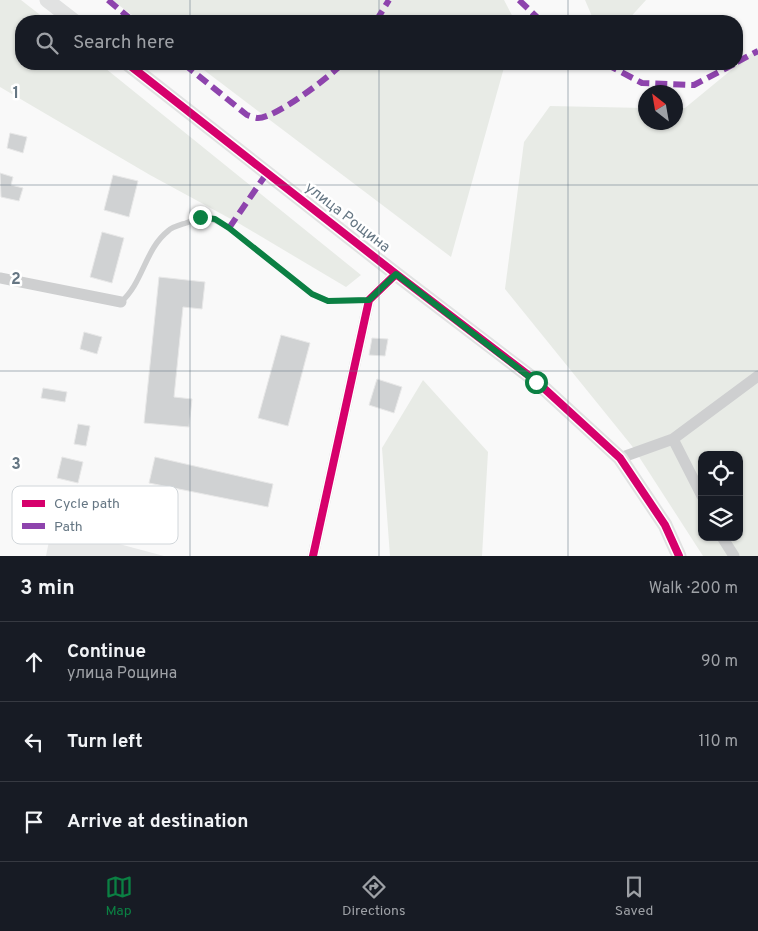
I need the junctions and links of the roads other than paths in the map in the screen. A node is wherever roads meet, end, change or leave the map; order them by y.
1 (47, 0) edge
2 (66, 15) edge
3 (136, 70) edge
4 (396, 274) junction
5 (0, 278) edge
6 (369, 300) junction
7 (121, 302) joint
8 (758, 376) edge
9 (673, 439) junction
10 (620, 458) junction
11 (698, 488) edge
12 (725, 541) edge
13 (313, 556) edge
14 (680, 556) edge
15 (734, 556) edge

1 - 2 street
3 - 4 street, улица Рощина
4 - 6 street
4 - 10 street, улица Рощина
5 - 7 street
6 - 7 lane
6 - 13 street
8 - 9 street
9 - 10 street
9 - 11 street
10 - 14 street, улица Рощина
12 - 15 street

